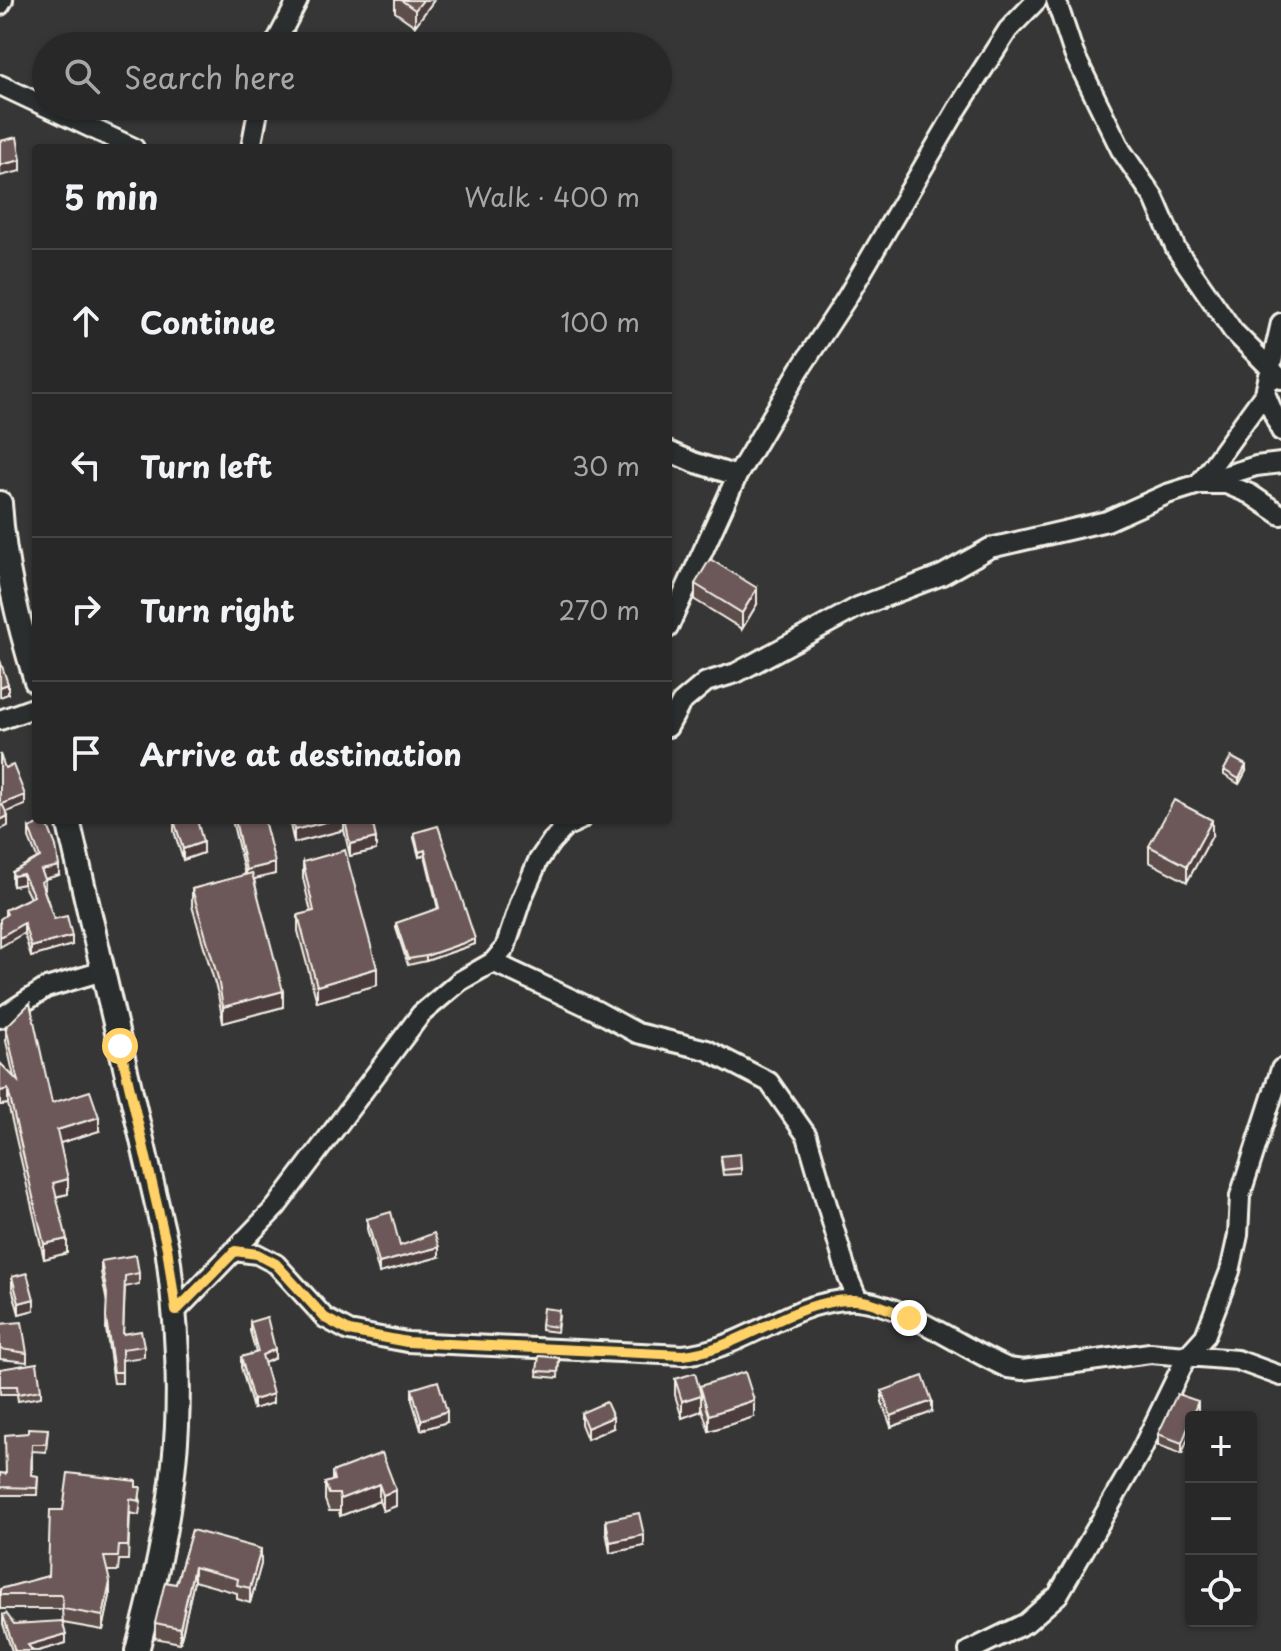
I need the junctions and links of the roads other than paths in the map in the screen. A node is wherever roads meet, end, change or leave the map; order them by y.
1 (298, 0) edge
2 (1037, 0) edge
3 (1056, 0) edge
4 (281, 32) edge
5 (1, 82) edge
6 (32, 97) edge
7 (78, 120) edge
8 (256, 120) edge
9 (126, 144) edge
10 (252, 144) edge
11 (1281, 323) edge
12 (1276, 373) edge
13 (1265, 393) junction
14 (1281, 431) edge
15 (672, 453) edge
16 (1281, 463) edge
17 (737, 476) junction
18 (1199, 484) junction
19 (0, 503) edge
20 (1281, 515) edge
21 (672, 619) edge
22 (32, 668) edge
23 (32, 708) edge
24 (0, 720) edge
25 (672, 720) edge
26 (69, 824) edge
27 (571, 824) edge
28 (493, 962) junction
29 (103, 971) junction
30 (0, 1018) edge
31 (1281, 1069) edge
32 (235, 1251) junction
33 (858, 1300) junction
34 (176, 1311) junction
35 (1187, 1356) junction
36 (1281, 1376) edge
37 (995, 1638) junction
38 (137, 1651) edge
39 (969, 1651) edge
40 (1010, 1651) edge

1 - 4 street
2 - 17 street
3 - 12 street
5 - 6 street
7 - 9 street
8 - 10 street
11 - 12 street
12 - 13 street
13 - 14 street
13 - 18 street
15 - 17 street
16 - 18 street
17 - 21 street
18 - 20 street
18 - 25 street
19 - 22 street
23 - 24 street
26 - 29 street
27 - 28 street
28 - 32 street
28 - 33 street
29 - 30 street
29 - 34 street
31 - 35 street
32 - 33 street
32 - 34 street
33 - 35 street
34 - 38 street
35 - 36 street
35 - 37 street
37 - 39 street
37 - 40 street

